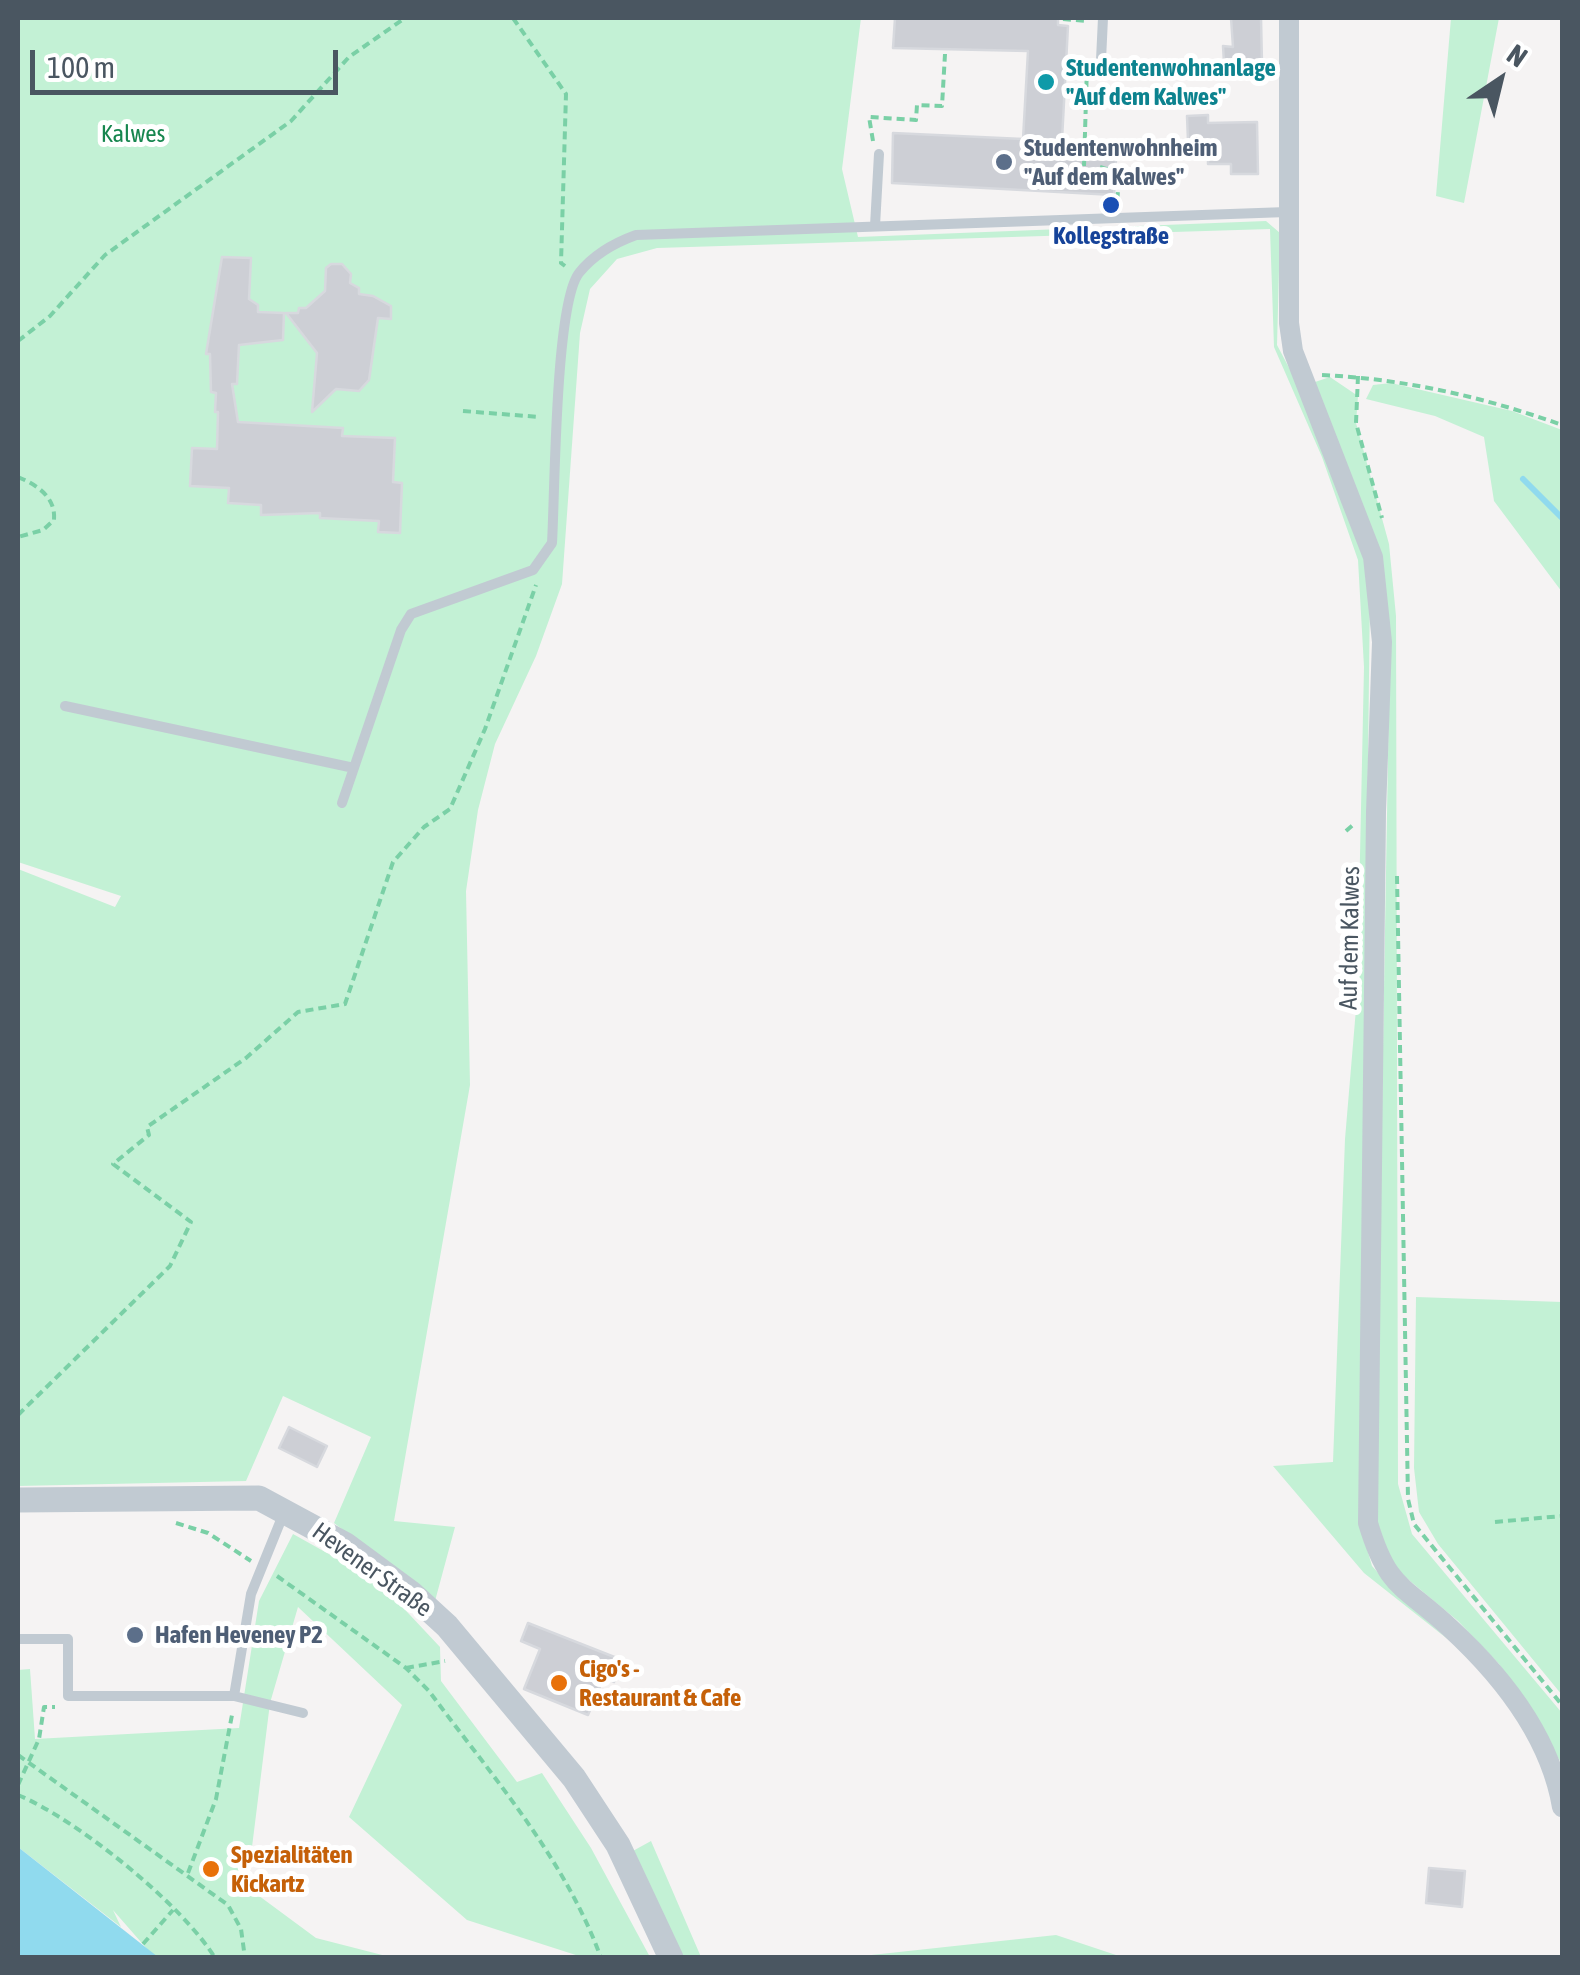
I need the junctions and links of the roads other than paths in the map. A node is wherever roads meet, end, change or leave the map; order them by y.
1 (1103, 18) edge
2 (1289, 18) edge
3 (1102, 60) dead end
4 (879, 154) road end
5 (1286, 212) junction
6 (876, 226) junction
7 (65, 706) dead end
8 (354, 768) junction
9 (342, 803) dead end
10 (18, 1500) edge
11 (285, 1510) junction
12 (18, 1639) edge
13 (234, 1696) junction
14 (304, 1713) dead end
15 (1562, 1806) edge
16 (671, 1958) edge

1 - 3 lane
2 - 5 street, Auf dem Kalwes
4 - 6 lane
5 - 6 lane
5 - 15 street, Auf dem Kalwes
6 - 8 lane
7 - 8 lane
8 - 9 lane
10 - 11 street, Hevener Straße
11 - 13 lane
11 - 16 street, Hevener Straße
12 - 13 lane
13 - 14 lane

